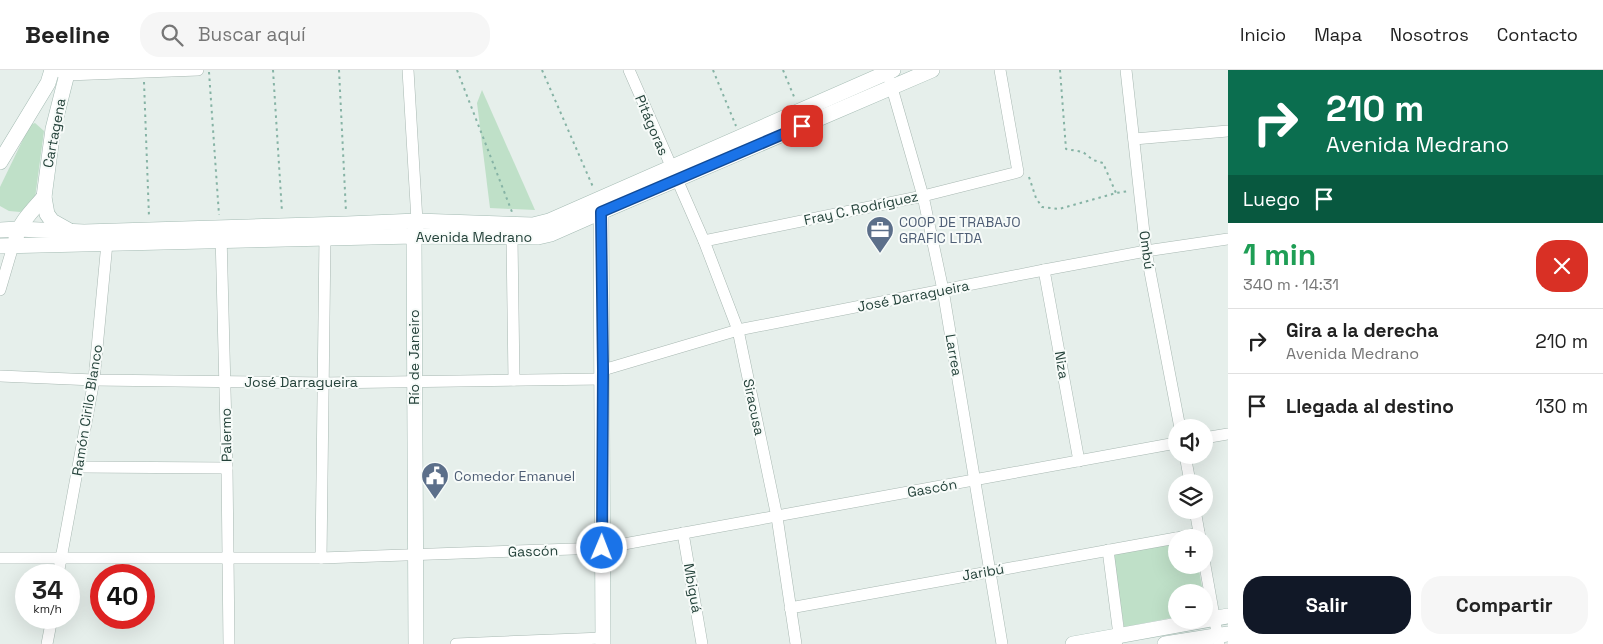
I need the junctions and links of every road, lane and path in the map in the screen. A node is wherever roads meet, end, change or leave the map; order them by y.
1 (198, 70) edge
2 (209, 70) edge
3 (273, 70) edge
4 (339, 70) edge
5 (408, 70) edge
6 (457, 70) edge
7 (542, 70) edge
8 (629, 70) edge
9 (713, 70) edge
10 (784, 70) edge
11 (932, 70) edge
12 (1000, 70) edge
13 (1060, 70) edge
14 (1126, 70) edge
15 (60, 71) edge
16 (889, 71) edge
17 (144, 72) junction
18 (893, 88) junction
19 (800, 110) junction
20 (25, 119) junction
21 (53, 129) junction
22 (1228, 131) edge
23 (740, 136) junction
24 (1134, 139) junction
25 (0, 162) edge
26 (1018, 172) junction
27 (674, 174) junction
28 (1140, 190) junction
29 (1116, 192) junction
30 (924, 196) junction
31 (44, 197) junction
32 (600, 206) junction
33 (417, 220) junction
34 (347, 224) junction
35 (283, 226) junction
36 (6, 229) edge
37 (149, 230) junction
38 (514, 231) junction
39 (72, 232) junction
40 (221, 233) junction
41 (414, 236) junction
42 (325, 238) junction
43 (1228, 239) edge
44 (704, 241) junction
45 (107, 243) junction
46 (6, 246) edge
47 (1146, 252) junction
48 (1044, 270) junction
49 (0, 290) edge
50 (943, 290) junction
51 (738, 330) junction
52 (602, 374) junction
53 (0, 376) edge
54 (94, 380) junction
55 (514, 380) junction
56 (414, 381) junction
57 (225, 382) junction
58 (323, 382) junction
59 (1178, 419) edge
60 (1228, 434) edge
61 (1213, 436) edge
62 (1168, 444) edge
63 (1079, 461) junction
64 (79, 467) junction
65 (227, 468) junction
66 (976, 480) junction
67 (777, 517) junction
68 (683, 533) junction
69 (1168, 539) edge
70 (602, 548) junction
71 (1108, 550) junction
72 (415, 556) junction
73 (0, 558) edge
74 (227, 558) junction
75 (321, 558) junction
76 (61, 559) junction
77 (60, 564) edge
78 (990, 571) junction
79 (1208, 574) edge
80 (790, 608) junction
81 (1221, 617) edge
82 (50, 629) edge
83 (1221, 638) edge
84 (1118, 639) edge
85 (603, 641) edge
86 (47, 644) edge
87 (229, 644) edge
88 (416, 644) edge
89 (456, 644) edge
90 (702, 644) edge
91 (796, 644) edge
92 (1002, 644) edge
93 (1073, 644) edge
94 (1164, 644) edge

1 - 17 street
2 - 40 path
3 - 35 path
4 - 34 path
5 - 33 street, Río de Janeiro
6 - 38 path
7 - 32 path
8 - 27 street, Pitágoras
9 - 23 path
10 - 19 path
11 - 18 main road, Avenida Medrano
12 - 26 street
13 - 29 path
14 - 24 street, Ombú
15 - 17 street
15 - 20 main road, Cartagena
15 - 21 main road, Cartagena
16 - 18 street, Larrea
16 - 19 main road, Avenida Medrano
17 - 37 path
18 - 27 main road, Avenida Medrano
18 - 30 street, Larrea
19 - 23 main road, Avenida Medrano
20 - 21 main road
20 - 25 main road, Cartagena
21 - 31 main road, Cartagena
22 - 24 street
23 - 27 main road, Avenida Medrano
24 - 28 street, Ombú
26 - 29 path
26 - 30 street, Fray C. Rodríguez
27 - 32 main road, Avenida Medrano
27 - 44 street, Siracusa
28 - 29 path
28 - 47 street, Ombú
30 - 44 street, Fray C. Rodríguez
30 - 50 street, Larrea
31 - 36 main road
31 - 39 main road, Cartagena
32 - 38 main road, Avenida Medrano
32 - 52 main road
33 - 34 main road, Avenida Medrano
33 - 38 main road, Avenida Medrano
33 - 41 main road, Río de Janeiro
34 - 35 main road, Avenida Medrano
35 - 40 main road, Avenida Medrano
36 - 39 main road, Avenida Medrano
36 - 46 main road
37 - 39 main road, Avenida Medrano
37 - 40 main road, Avenida Medrano
38 - 41 main road, Avenida Medrano
38 - 55 street
40 - 42 main road, Avenida Medrano
40 - 45 main road, Avenida Medrano
40 - 57 street, Palermo
41 - 42 main road, Avenida Medrano
41 - 56 main road, Río de Janeiro
42 - 58 street
43 - 47 street, José Darragueira
44 - 51 street, Siracusa
45 - 46 main road, Avenida Medrano
45 - 54 street, Ramón Cirilo Blanco
46 - 49 street
47 - 48 street, José Darragueira
47 - 59 street, Ombú
48 - 50 street, José Darragueira
48 - 63 street, Niza
50 - 51 street, José Darragueira
50 - 66 street, Larrea
51 - 52 street, José Darragueira
51 - 67 street, Siracusa
52 - 55 street, José Darragueira
52 - 70 main road
53 - 54 street, José Darragueira
54 - 57 street, José Darragueira
54 - 64 street, Ramón Cirilo Blanco
55 - 56 street, José Darragueira
56 - 58 street, José Darragueira
56 - 72 main road, Río de Janeiro
57 - 58 street, José Darragueira
57 - 65 street, Palermo
58 - 75 street
60 - 61 street
62 - 63 street, Gascón
63 - 66 street, Gascón
64 - 65 street
64 - 76 street, Ramón Cirilo Blanco
65 - 74 street, Palermo
66 - 67 street, Gascón
66 - 78 street, Larrea
67 - 68 street, Gascón
67 - 80 street, Siracusa
68 - 70 street, Gascón
68 - 90 street, Mbiguá
69 - 71 street, Jaribú
70 - 72 street, Gascón
70 - 85 main road
71 - 78 street, Jaribú
71 - 84 street
72 - 75 street, Gascón
72 - 88 main road, Río de Janeiro
73 - 76 street, Gascón
74 - 75 street, Gascón
74 - 76 street, Gascón
74 - 87 street, Palermo
76 - 77 street, Ramón Cirilo Blanco
78 - 80 street, Jaribú
78 - 92 street, Larrea
79 - 81 street
80 - 91 street, Siracusa
81 - 83 street
81 - 84 main road
82 - 86 street
83 - 94 main road
84 - 93 main road
85 - 89 street

